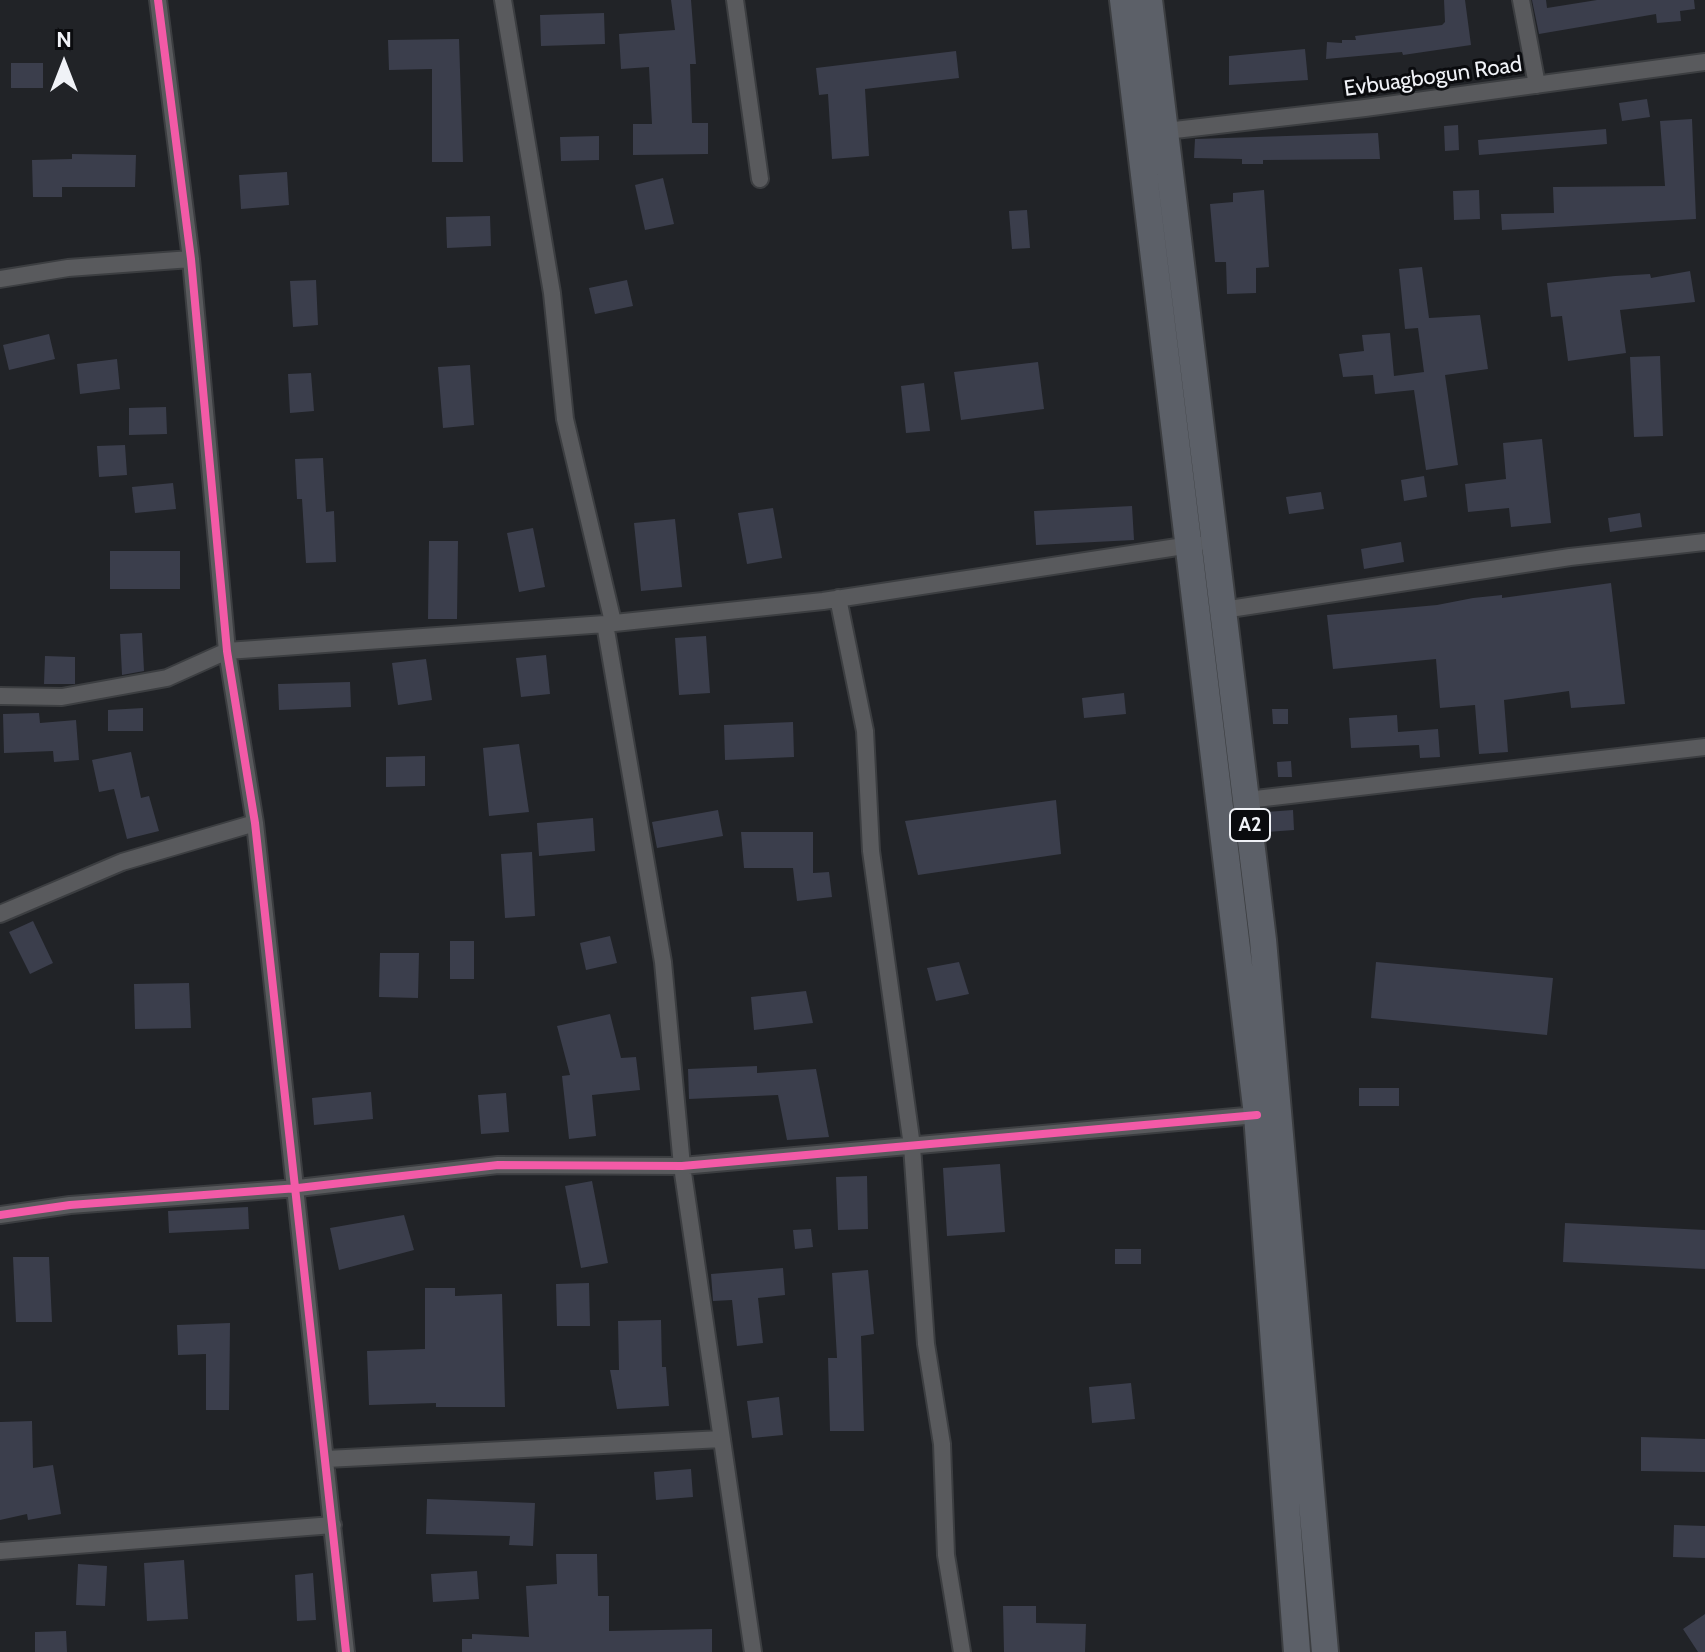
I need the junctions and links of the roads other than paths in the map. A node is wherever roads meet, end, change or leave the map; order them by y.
1 (158, 0) edge
2 (503, 0) edge
3 (735, 0) edge
4 (1123, 0) edge
5 (1149, 0) edge
6 (1521, 0) edge
7 (1705, 62) edge
8 (1537, 85) junction
9 (1166, 131) junction
10 (760, 179) dead end
11 (191, 259) junction
12 (0, 279) edge
13 (1215, 541) junction
14 (1705, 542) edge
15 (1186, 546) junction
16 (838, 598) junction
17 (1223, 610) junction
18 (609, 623) junction
19 (227, 651) junction
20 (0, 696) edge
21 (1705, 747) edge
22 (1247, 800) junction
23 (255, 823) junction
24 (0, 914) edge
25 (1257, 1115) junction
26 (912, 1146) junction
27 (682, 1166) junction
28 (298, 1188) junction
29 (0, 1215) edge
30 (722, 1439) junction
31 (326, 1459) junction
32 (333, 1525) junction
33 (0, 1551) edge
34 (346, 1652) edge
35 (753, 1652) edge
36 (962, 1652) edge
37 (1297, 1652) edge
38 (1325, 1652) edge

1 - 11 street
2 - 18 street
3 - 10 street
4 - 15 highway, A2
5 - 9 highway, A2
6 - 8 street
7 - 8 street, Evbuagbogun Road
8 - 9 street, Evbuagbogun Road
9 - 13 highway, A2
11 - 12 street
11 - 19 street
13 - 15 street
13 - 17 highway, A2
14 - 17 street
15 - 16 street
15 - 25 highway, A2
16 - 18 street
16 - 26 street
17 - 22 highway, A2
18 - 19 street
18 - 27 street
19 - 20 street
19 - 23 street
21 - 22 street
22 - 38 highway, A2
23 - 24 street
23 - 28 street
25 - 26 street
25 - 37 highway, A2
26 - 27 street
26 - 36 street
27 - 28 street
27 - 30 street
28 - 29 street
28 - 31 street
30 - 31 street
30 - 35 street
31 - 32 street
32 - 33 street
32 - 34 street

